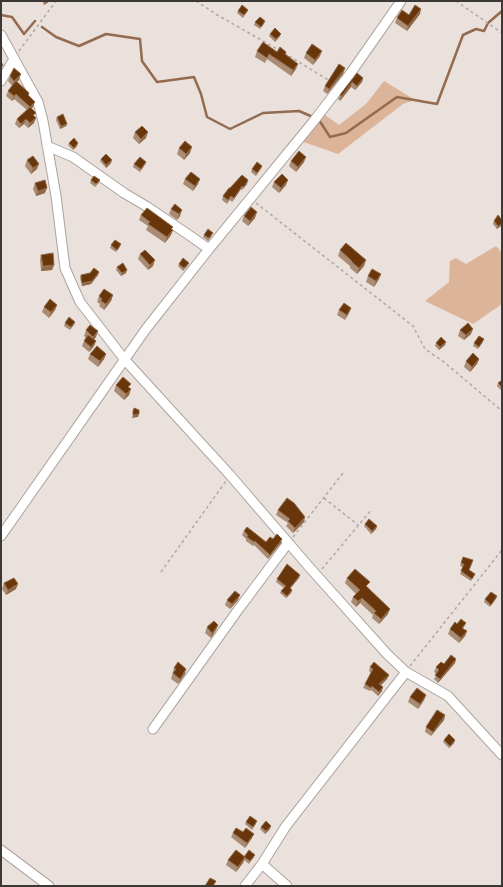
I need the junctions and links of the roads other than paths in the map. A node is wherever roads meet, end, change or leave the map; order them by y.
1 (401, 1) edge
2 (1, 35) edge
3 (14, 59) junction
4 (1, 81) edge
5 (47, 146) junction
6 (209, 250) junction
7 (125, 360) junction
8 (1, 536) edge
9 (288, 543) junction
10 (406, 672) junction
11 (153, 729) dead end
12 (502, 755) edge
13 (1, 850) edge
14 (262, 864) junction
15 (49, 886) edge
16 (245, 886) edge
17 (287, 886) edge

1 - 6 street
2 - 3 street
3 - 4 street
3 - 5 street
5 - 6 street
5 - 7 street
6 - 7 street
7 - 8 street
7 - 9 street
9 - 10 street
9 - 11 street
10 - 12 street
10 - 14 street
13 - 15 street
14 - 16 street
14 - 17 street

